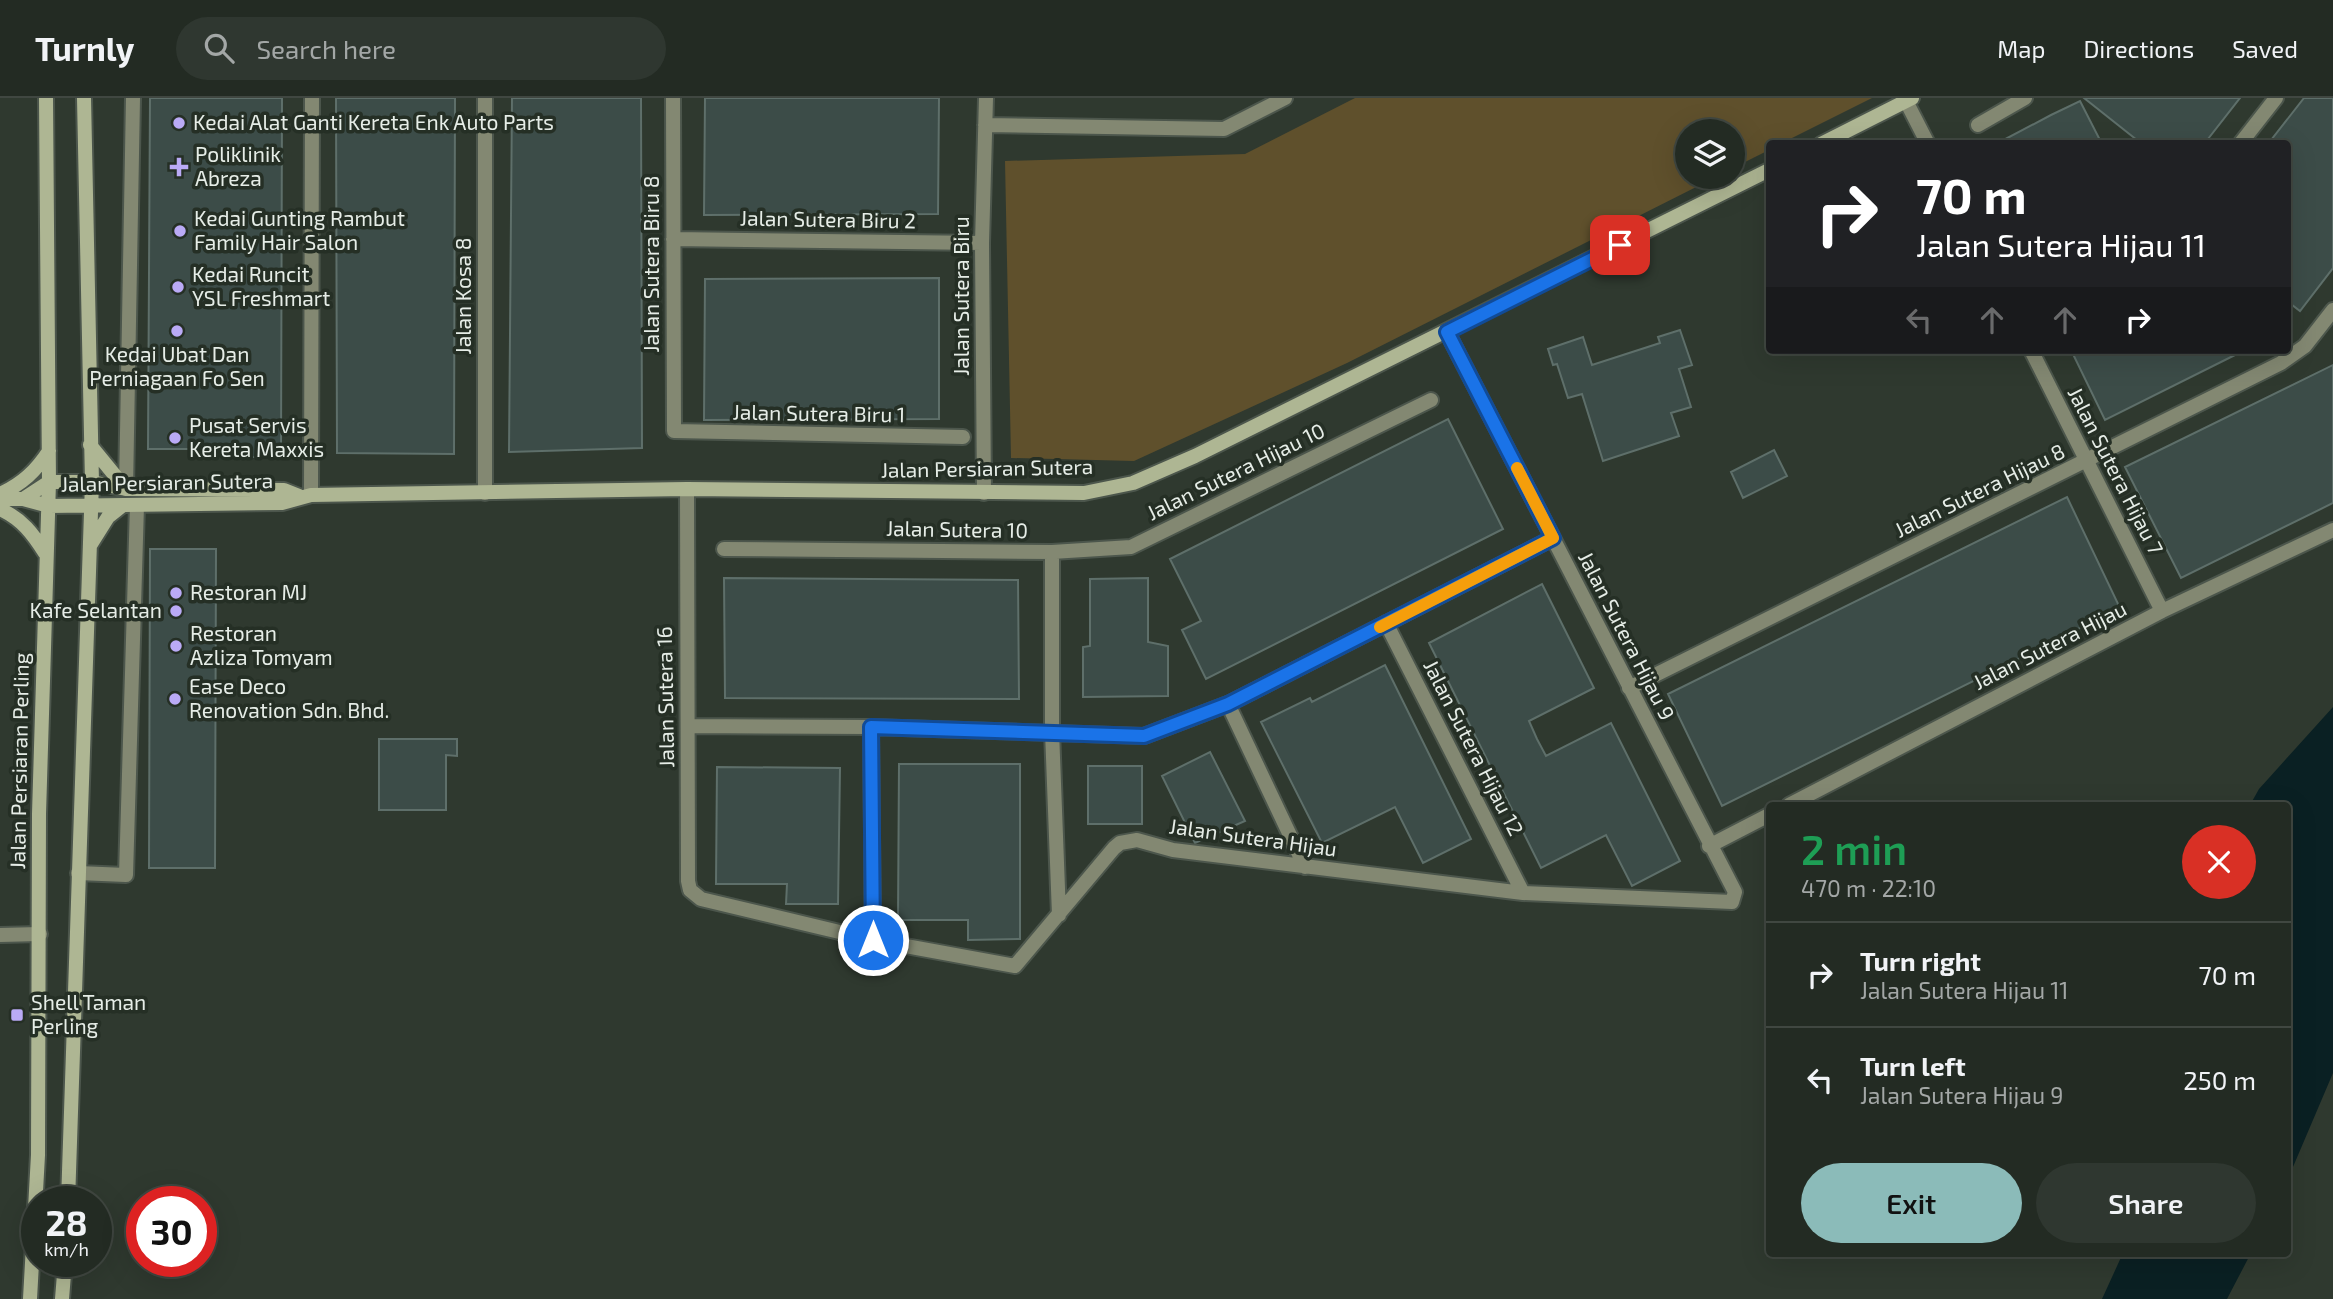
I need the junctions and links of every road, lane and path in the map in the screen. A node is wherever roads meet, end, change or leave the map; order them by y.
1 (46, 98) edge
2 (84, 98) edge
3 (133, 98) edge
4 (312, 98) edge
5 (485, 98) edge
6 (673, 98) edge
7 (986, 98) edge
8 (1285, 98) edge
9 (2025, 98) edge
10 (2276, 98) edge
11 (1909, 99) edge
12 (985, 125) junction
13 (1978, 125) dead end
14 (1829, 140) edge
15 (1925, 140) edge
16 (2243, 140) edge
17 (1766, 172) edge
18 (673, 239) junction
19 (982, 243) junction
20 (2333, 310) edge
21 (1447, 332) junction
22 (2033, 354) edge
23 (1430, 400) dead end
24 (674, 431) joint
25 (963, 437) dead end
26 (89, 444) junction
27 (49, 451) junction
28 (2087, 462) junction
29 (49, 482) junction
30 (92, 482) junction
31 (126, 489) junction
32 (687, 489) junction
33 (485, 493) junction
34 (984, 493) junction
35 (305, 496) junction
36 (0, 497) edge
37 (23, 499) junction
38 (130, 505) junction
39 (49, 506) junction
40 (92, 506) junction
41 (0, 509) edge
42 (2333, 530) edge
43 (1553, 538) junction
44 (724, 549) dead end
45 (88, 550) junction
46 (1052, 552) junction
47 (46, 554) junction
48 (2162, 611) junction
49 (1386, 623) junction
50 (1629, 688) junction
51 (1228, 704) junction
52 (688, 726) junction
53 (871, 727) junction
54 (1052, 731) junction
55 (1795, 802) edge
56 (1766, 817) edge
57 (1709, 846) junction
58 (1305, 867) junction
59 (78, 873) junction
60 (1523, 893) junction
61 (701, 900) joint
62 (1059, 915) junction
63 (40, 934) junction
64 (0, 935) edge
65 (873, 940) junction
66 (68, 1186) edge
67 (64, 1277) edge
68 (30, 1299) edge
69 (62, 1299) edge

1 - 27 main road, Jalan Persiaran Perling
2 - 26 main road
3 - 31 street
4 - 35 street
5 - 33 street, Jalan Kosa 8
6 - 18 street, Jalan Sutera Biru 8
7 - 12 street, Jalan Sutera Biru
8 - 12 street
9 - 13 street
10 - 16 street
11 - 14 main road
11 - 15 street
12 - 19 street, Jalan Sutera Biru
17 - 21 main road, Jalan Persiaran Sutera
18 - 19 street, Jalan Sutera Biru 2
18 - 24 street, Jalan Sutera Biru 8
19 - 34 street, Jalan Sutera Biru
20 - 28 street, Jalan Sutera Hijau 8
21 - 34 main road, Jalan Persiaran Sutera
21 - 43 street, Jalan Sutera Hijau 9
22 - 28 street, Jalan Sutera Hijau 7
23 - 46 street, Jalan Sutera Hijau 10
24 - 25 street, Jalan Sutera Biru 1
26 - 30 main road
26 - 31 main road
27 - 29 main road, Jalan Persiaran Perling
27 - 36 main road
28 - 48 street, Jalan Sutera Hijau 7
28 - 50 street, Jalan Sutera Hijau 8
29 - 30 main road, Jalan Persiaran Sutera
29 - 37 main road, Jalan Persiaran Sutera
29 - 39 main road, Jalan Persiaran Perling
30 - 31 main road, Jalan Persiaran Sutera
30 - 40 main road
31 - 35 main road, Jalan Persiaran Sutera
32 - 33 main road, Jalan Persiaran Sutera
32 - 34 main road, Jalan Persiaran Sutera
32 - 52 street, Jalan Sutera 16
33 - 35 main road, Jalan Persiaran Sutera
35 - 38 main road, Jalan Persiaran Sutera
36 - 37 main road
37 - 39 main road, Jalan Persiaran Sutera
38 - 40 main road, Jalan Persiaran Sutera
38 - 45 main road
38 - 59 street
39 - 40 main road, Jalan Persiaran Sutera
39 - 47 main road, Jalan Persiaran Perling
40 - 45 main road
41 - 47 main road
42 - 48 street, Jalan Sutera Hijau
43 - 49 street
43 - 50 street, Jalan Sutera Hijau 9
44 - 46 street, Jalan Sutera 10
45 - 59 main road
46 - 54 street, Jalan Sutera 10
47 - 63 main road, Jalan Persiaran Perling
48 - 55 street, Jalan Sutera Hijau
49 - 51 street
49 - 60 street, Jalan Sutera Hijau 12
50 - 57 street, Jalan Sutera Hijau 9
51 - 54 street
51 - 58 street
52 - 53 street
52 - 61 street, Jalan Sutera 16
53 - 54 street
53 - 65 street
54 - 62 street, Jalan Sutera 10
56 - 57 street
57 - 60 street, Jalan Sutera Hijau
58 - 60 street, Jalan Sutera Hijau
58 - 62 street, Jalan Sutera Hijau
59 - 66 main road
61 - 65 street, Jalan Sutera Hijau
62 - 65 street, Jalan Sutera Hijau
63 - 64 street
63 - 68 main road, Jalan Persiaran Perling
67 - 69 main road

